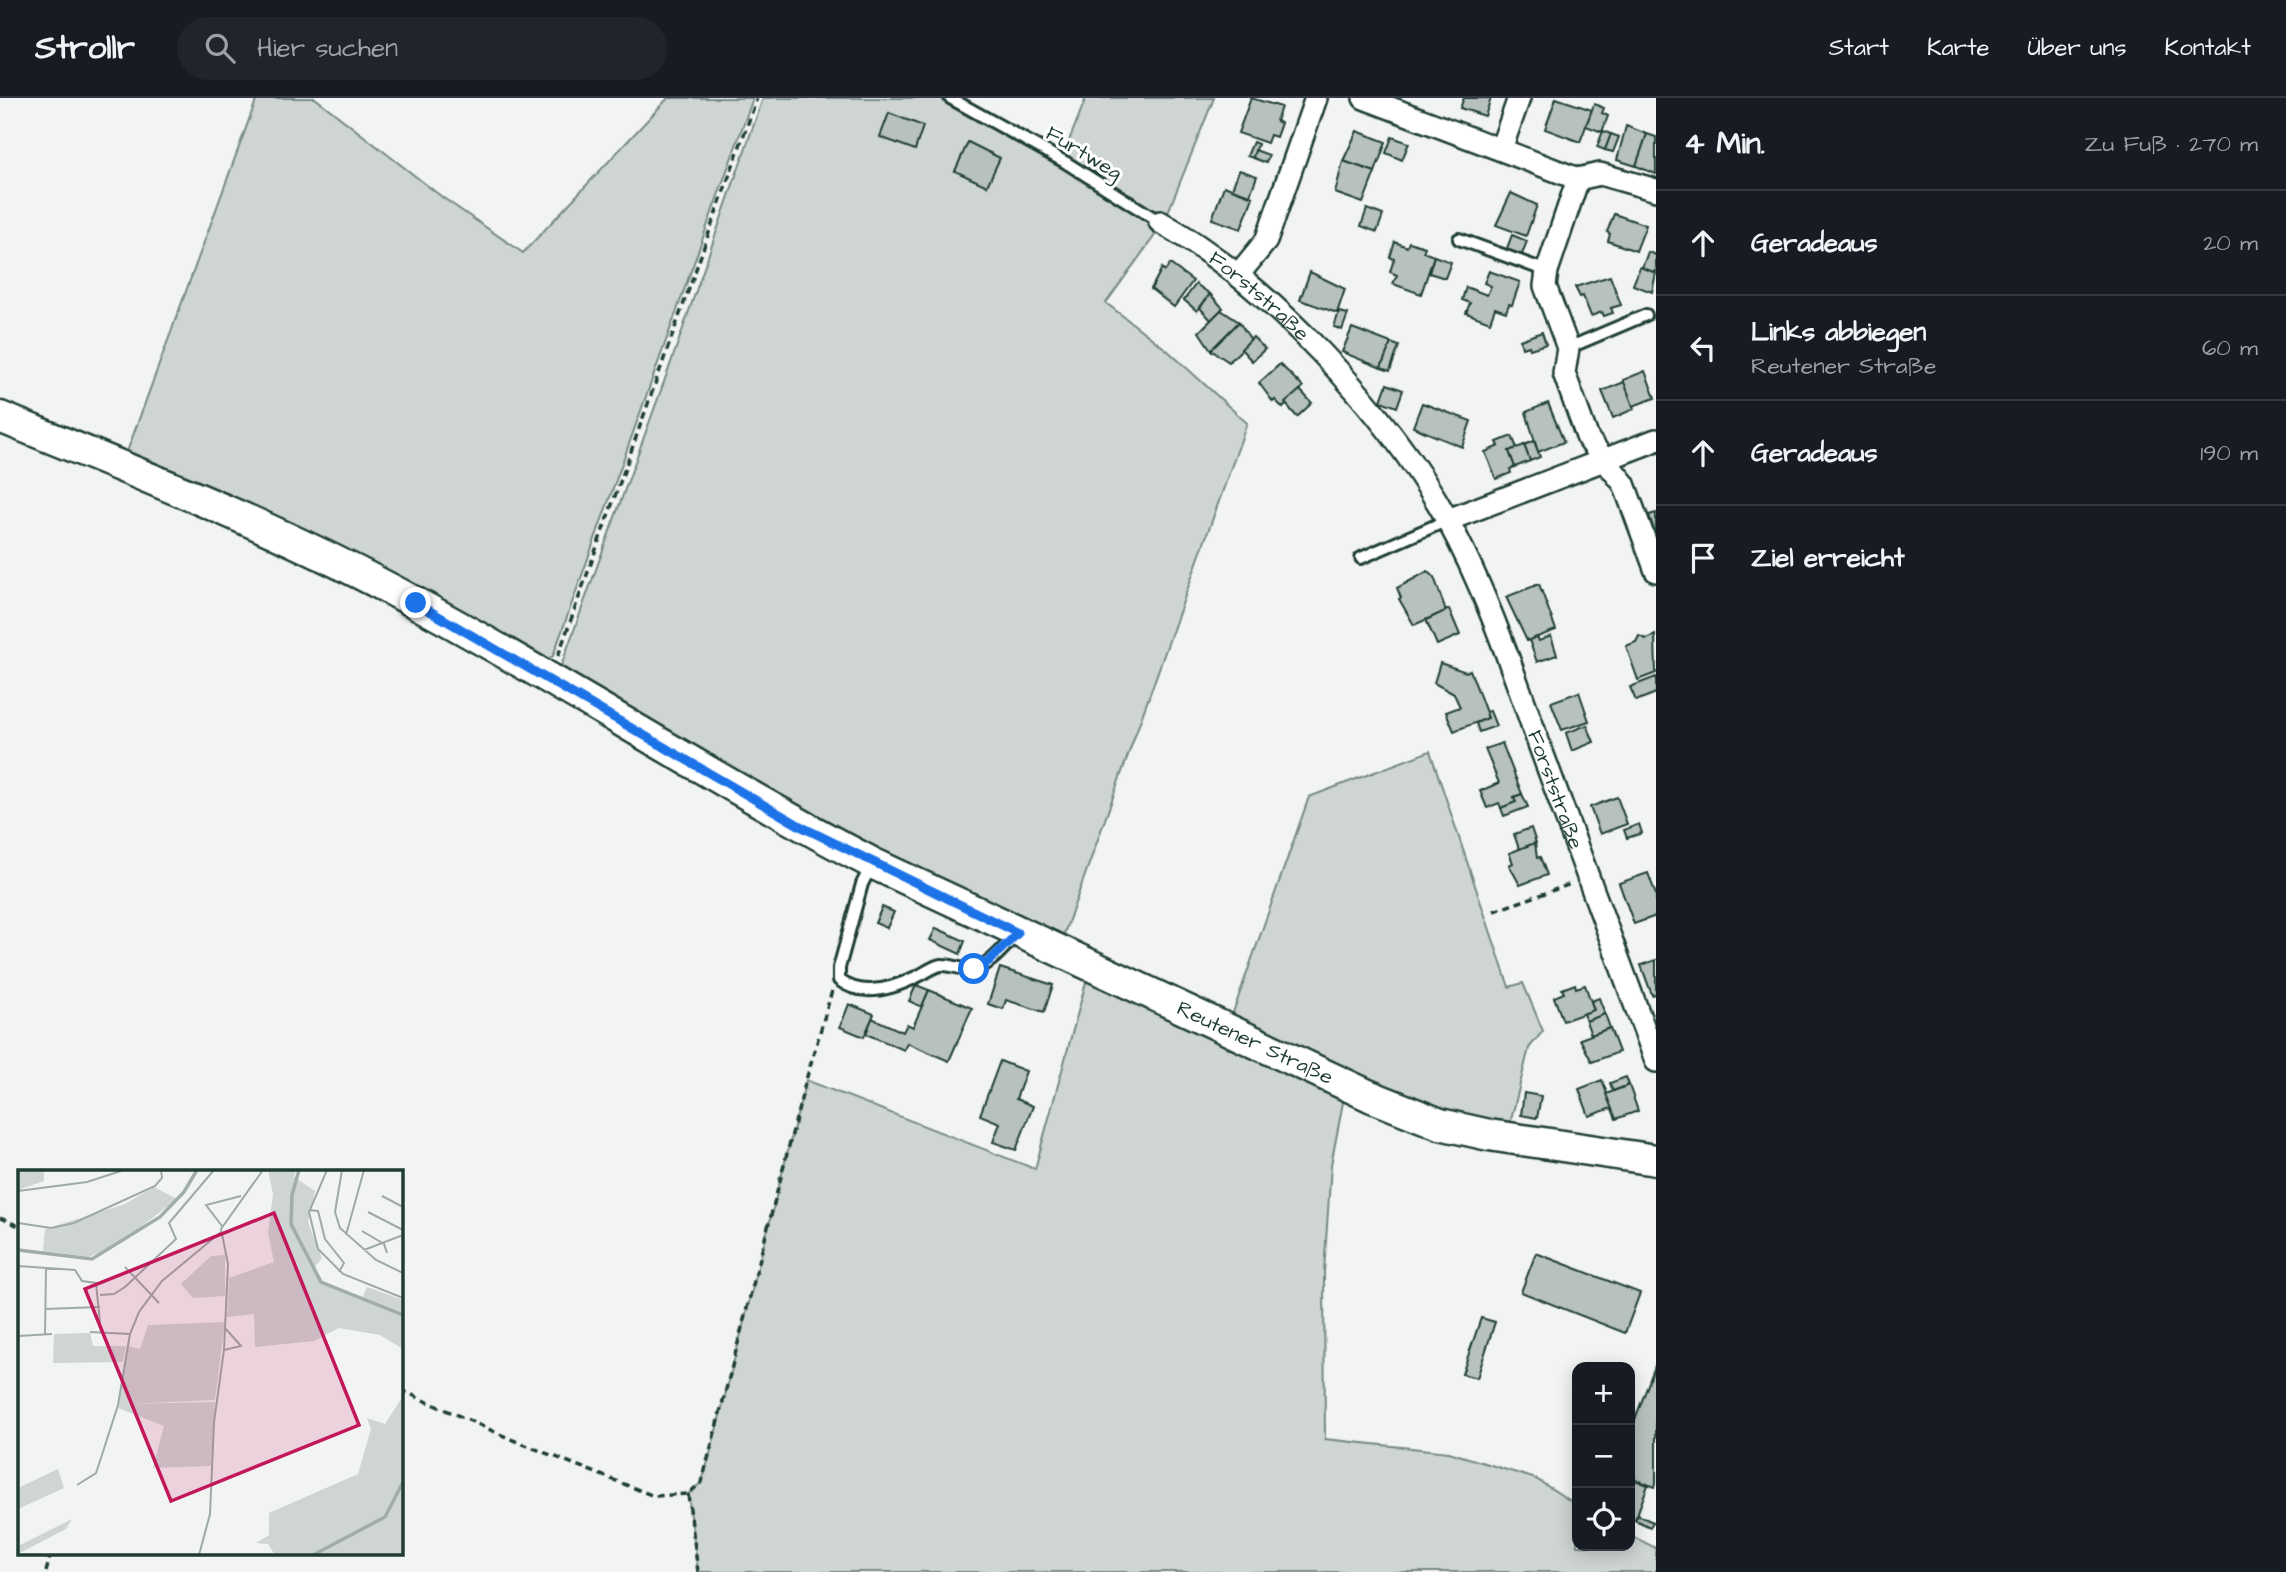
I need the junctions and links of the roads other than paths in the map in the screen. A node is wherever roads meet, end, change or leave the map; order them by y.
1 (950, 98) edge
2 (1316, 98) edge
3 (1364, 98) edge
4 (1519, 98) edge
5 (1501, 149) junction
6 (1578, 179) junction
7 (1656, 190) edge
8 (1160, 222) joint
9 (1459, 239) dead end
10 (1547, 271) junction
11 (1238, 275) junction
12 (1646, 315) dead end
13 (1568, 348) junction
14 (0, 416) edge
15 (1656, 440) edge
16 (1604, 459) junction
17 (1448, 520) junction
18 (1361, 558) dead end
19 (1656, 571) edge
20 (872, 863) junction
21 (1018, 933) junction
22 (1651, 1030) edge
23 (1656, 1061) edge
24 (1656, 1160) edge

1 - 8 lane, Furtweg
2 - 11 street
3 - 5 street
4 - 5 street
5 - 6 street
6 - 7 street
6 - 10 street
8 - 11 street, Forststraße
9 - 10 lane
10 - 13 street
11 - 17 street, Forststraße
12 - 13 lane
13 - 16 street
14 - 20 street, Reutener Straße
15 - 16 street
16 - 17 street
16 - 19 street
17 - 18 lane
17 - 22 street, Forststraße
20 - 21 street, Reutener Straße
20 - 21 lane
21 - 24 street, Reutener Straße
22 - 23 street, Forststraße

